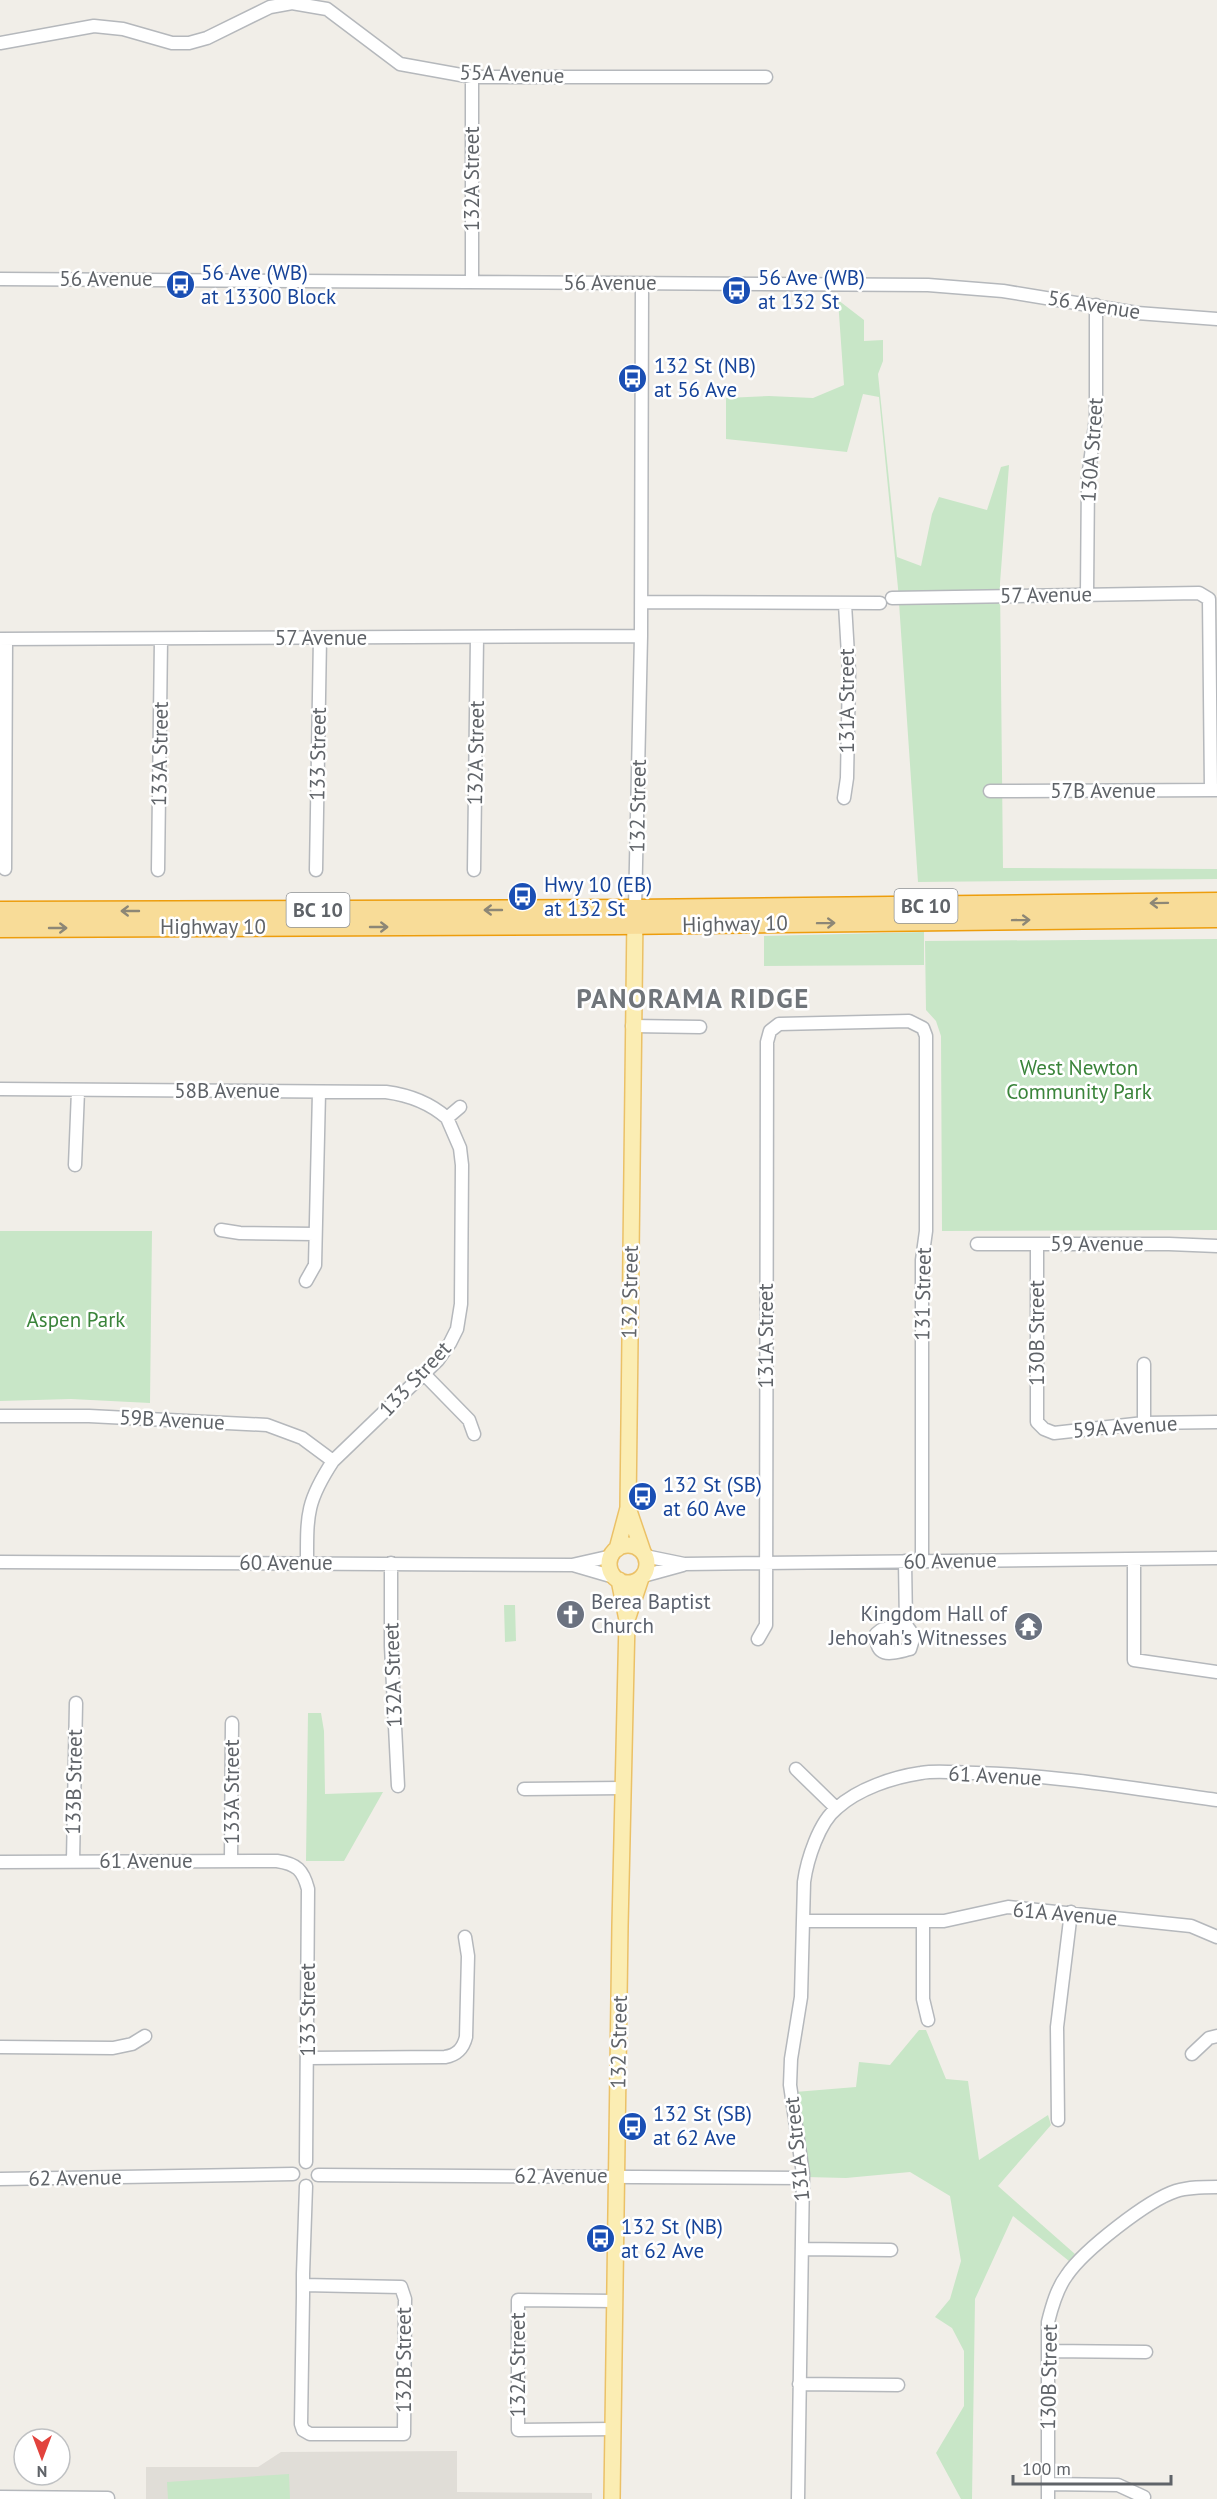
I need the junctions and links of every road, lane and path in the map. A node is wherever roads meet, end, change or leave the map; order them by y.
1 (0, 44) edge
2 (472, 77) junction
3 (766, 77) dead end
4 (0, 279) edge
5 (472, 282) junction
6 (642, 283) junction
7 (1096, 305) junction
8 (1217, 319) edge
9 (1087, 594) junction
10 (892, 598) dead end
11 (641, 602) junction
12 (880, 603) dead end
13 (844, 604) junction
14 (641, 636) junction
15 (477, 637) junction
16 (320, 638) junction
17 (3, 639) edge
18 (161, 639) junction
19 (1214, 790) edge
20 (990, 791) dead end
21 (844, 798) dead end
22 (5, 869) dead end
23 (158, 870) dead end
24 (316, 870) dead end
25 (474, 870) dead end
26 (1217, 902) edge
27 (0, 912) edge
28 (635, 917) junction
29 (1217, 918) edge
30 (0, 928) edge
31 (632, 1026) junction
32 (700, 1027) dead end
33 (770, 1031) joint
34 (0, 1089) edge
35 (78, 1090) junction
36 (319, 1092) junction
37 (460, 1107) dead end
38 (447, 1118) junction
39 (75, 1165) dead end
40 (221, 1230) dead end
41 (315, 1234) junction
42 (977, 1244) dead end
43 (1037, 1244) junction
44 (1217, 1246) edge
45 (306, 1281) dead end
46 (1144, 1364) dead end
47 (424, 1374) junction
48 (0, 1416) edge
49 (1037, 1422) joint
50 (1217, 1422) edge
51 (1144, 1424) junction
52 (474, 1434) dead end
53 (333, 1461) junction
54 (628, 1508) junction
55 (615, 1553) junction
56 (644, 1554) junction
57 (1217, 1558) edge
58 (1134, 1559) junction
59 (905, 1561) junction
60 (922, 1561) junction
61 (0, 1562) edge
62 (307, 1563) junction
63 (391, 1563) junction
64 (766, 1563) junction
65 (684, 1564) junction
66 (572, 1565) junction
67 (642, 1577) junction
68 (616, 1579) junction
69 (627, 1620) junction
70 (906, 1625) dead end
71 (758, 1639) dead end
72 (1217, 1672) edge
73 (76, 1703) dead end
74 (232, 1724) dead end
75 (796, 1769) dead end
76 (398, 1786) dead end
77 (623, 1788) junction
78 (524, 1789) dead end
79 (1217, 1800) edge
80 (836, 1808) junction
81 (73, 1861) junction
82 (231, 1861) junction
83 (0, 1862) edge
84 (292, 1864) joint
85 (1071, 1912) junction
86 (803, 1921) junction
87 (923, 1922) junction
88 (465, 1937) dead end
89 (1217, 1937) edge
90 (928, 2020) dead end
91 (145, 2036) dead end
92 (1217, 2036) edge
93 (0, 2047) edge
94 (1192, 2054) dead end
95 (308, 2058) junction
96 (1058, 2120) dead end
97 (306, 2162) junction
98 (293, 2174) junction
99 (318, 2175) junction
100 (618, 2176) junction
101 (803, 2178) junction
102 (0, 2179) edge
103 (306, 2186) junction
104 (1217, 2187) edge
105 (803, 2249) junction
106 (891, 2250) dead end
107 (303, 2285) junction
108 (615, 2301) junction
109 (1048, 2351) junction
110 (1146, 2352) dead end
111 (800, 2384) junction
112 (898, 2385) dead end
113 (614, 2429) junction
114 (1048, 2484) junction
115 (0, 2497) edge
116 (1144, 2497) dead end
117 (108, 2498) edge
118 (612, 2499) edge
119 (798, 2499) edge
120 (1048, 2499) edge

1 - 2 street, 55A Avenue
2 - 3 street, 55A Avenue
2 - 5 street, 132A Street
4 - 5 street, 56 Avenue
5 - 6 street, 56 Avenue
6 - 7 street, 56 Avenue
6 - 11 street, 132 Street
7 - 8 street, 56 Avenue
7 - 9 street, 130A Street
9 - 10 street, 57 Avenue
9 - 19 street, 57 Avenue
11 - 13 street
11 - 14 street, 132 Street
12 - 13 street
13 - 21 street, 131A Street
14 - 15 street, 57 Avenue
14 - 28 street, 132 Street
15 - 16 street, 57 Avenue
15 - 25 street, 132A Street
16 - 18 street, 57 Avenue
16 - 24 street, 133 Street
17 - 18 street, 57 Avenue
17 - 22 street
18 - 23 street, 133A Street
19 - 20 street, 57B Avenue
26 -> 28 highway, Highway 10 / BC 10
28 -> 27 highway, Highway 10 / BC 10
28 -> 29 highway, Highway 10 / BC 10
30 -> 28 highway, Highway 10 / BC 10
28 - 31 main road, 132 Street
31 - 32 street
31 - 54 main road, 132 Street
33 - 60 street, 131 Street
33 - 64 street, 131A Street
34 - 35 street, 58B Avenue
35 - 36 street, 58B Avenue
35 - 39 street
36 - 38 street, 58B Avenue
36 - 41 street
37 - 38 street
38 - 47 street, 133 Street
40 - 41 street
41 - 45 street
42 - 43 street, 59 Avenue
43 - 44 street, 59 Avenue
43 - 49 street, 130B Street
46 - 51 street
47 - 52 street
47 - 53 street, 133 Street
48 - 53 street, 59B Avenue
49 - 51 street, 59A Avenue
50 - 51 street, 59A Avenue
53 - 62 street, 133 Street
54 - 55 main road, 132 Street
54 - 56 main road, 132 Street
55 - 56 main road
55 - 66 street, 60 Avenue
55 - 68 main road
56 - 65 street, 60 Avenue
56 - 67 main road
57 - 58 street, 60 Avenue
58 - 60 street, 60 Avenue
58 - 72 street
59 - 60 street, 60 Avenue
59 - 64 street, 60 Avenue
59 - 70 street
61 - 62 street, 60 Avenue
62 - 63 street, 60 Avenue
63 - 66 street, 60 Avenue
63 - 76 street, 132A Street
64 - 65 street, 60 Avenue
64 - 71 street, 131A Street
65 - 67 street, 60 Avenue
66 - 68 street, 60 Avenue
67 - 68 main road
67 - 69 main road, 132 Street
68 - 69 main road, 132 Street
69 - 77 main road, 132 Street
73 - 81 street, 133B Street
74 - 82 street, 133A Street
75 - 80 street
77 - 78 street
77 - 100 main road, 132 Street
79 - 80 street, 61 Avenue
80 - 86 street, 131A Street
81 - 82 street, 61 Avenue
81 - 83 street, 61 Avenue
82 - 84 street, 61 Avenue
84 - 95 street, 133 Street
85 - 87 street, 61A Avenue
85 - 89 street, 61A Avenue
85 - 96 street
86 - 87 street, 61A Avenue
86 - 101 street, 131A Street
87 - 90 street
88 - 95 street
91 - 93 street
92 - 94 street
95 - 97 street, 133 Street
97 - 98 street
97 - 99 street
98 - 102 street, 62 Avenue
98 - 103 street
99 - 100 street, 62 Avenue
99 - 103 street
100 - 101 street, 62 Avenue
100 - 108 main road, 132 Street
101 - 105 street, 131A Street
103 - 107 street
104 - 109 street, 130B Street
105 - 106 street
105 - 111 street, 131A Street
107 - 107 street, 132B Street
108 - 113 main road, 132 Street
108 - 113 street, 132A Street
109 - 110 street
109 - 114 street, 130B Street
111 - 112 street
111 - 119 street, 131A Street
113 - 118 main road, 132 Street
114 - 116 street
114 - 120 street, 130B Street
115 - 117 street

